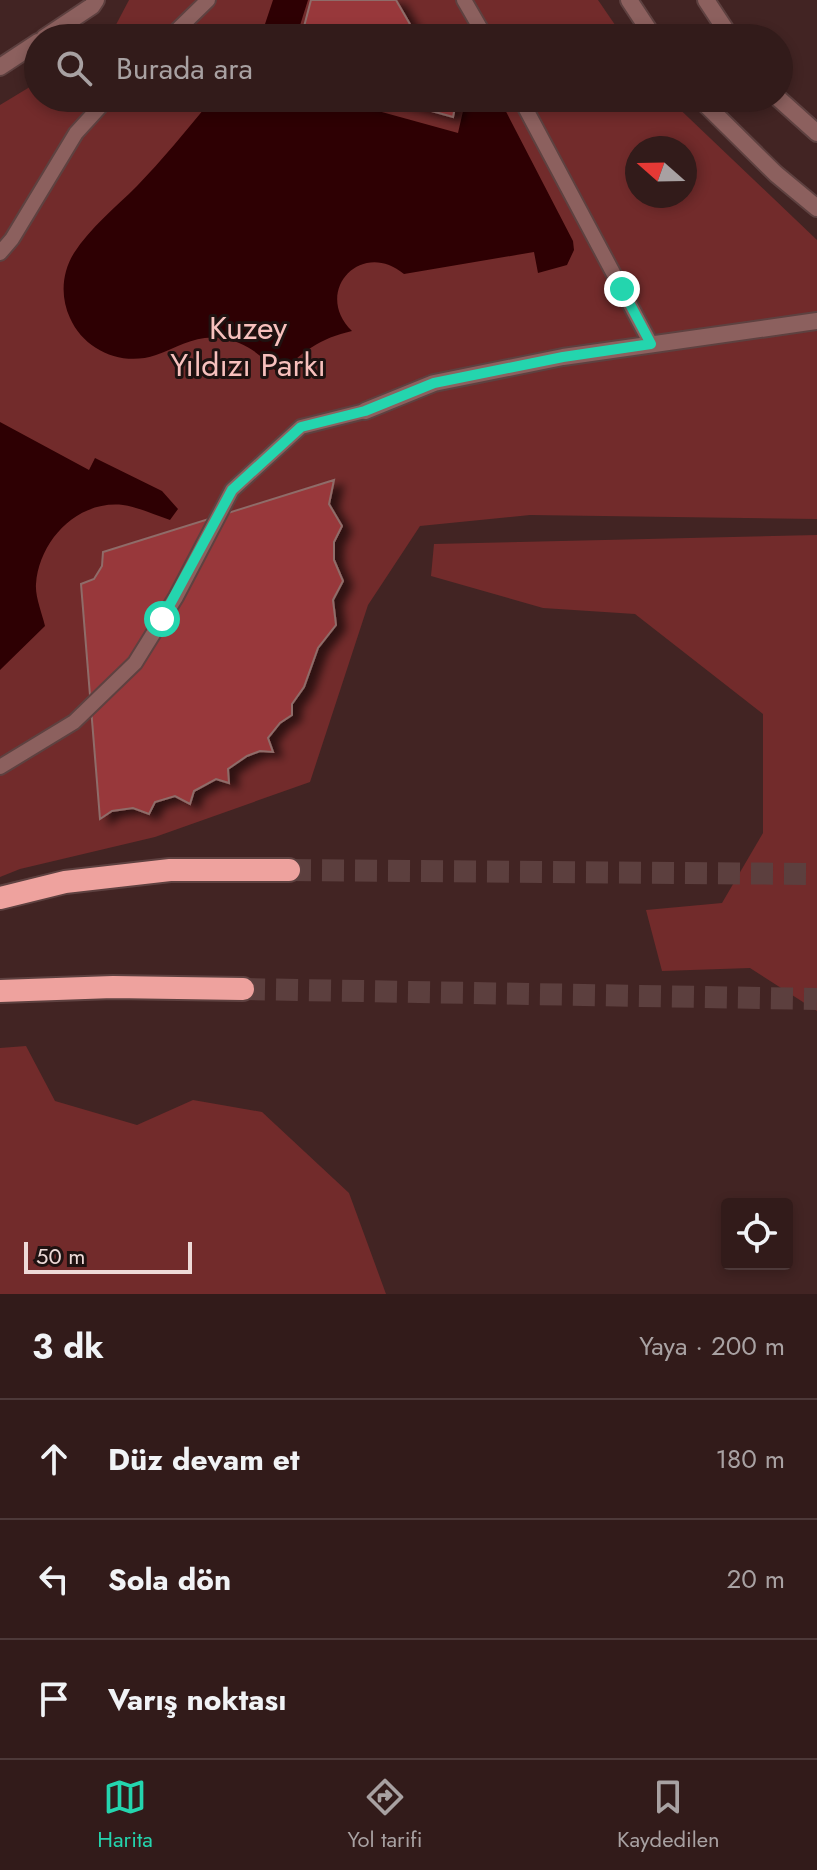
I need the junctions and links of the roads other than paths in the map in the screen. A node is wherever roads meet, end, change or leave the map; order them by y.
1 (96, 0) edge
2 (208, 0) edge
3 (464, 0) edge
4 (629, 0) edge
5 (706, 0) edge
6 (65, 24) edge
7 (183, 24) edge
8 (478, 24) edge
9 (645, 24) edge
10 (722, 24) edge
11 (24, 51) edge
12 (0, 67) edge
13 (793, 111) edge
14 (95, 112) edge
15 (527, 112) edge
16 (713, 112) edge
17 (817, 133) edge
18 (817, 208) edge
19 (0, 253) edge
20 (817, 321) edge
21 (651, 344) junction
22 (365, 411) joint
23 (0, 767) edge
24 (289, 870) tunnel mouth
25 (0, 898) edge
26 (243, 989) tunnel mouth
27 (0, 991) edge

1 - 6 street
2 - 7 lane
3 - 8 lane
4 - 9 street
5 - 10 street
11 - 12 street
13 - 17 street
14 - 19 lane
15 - 21 lane
16 - 18 street
20 - 21 street
21 - 22 street
22 - 23 lane
24 - 25 highway
26 - 27 highway

